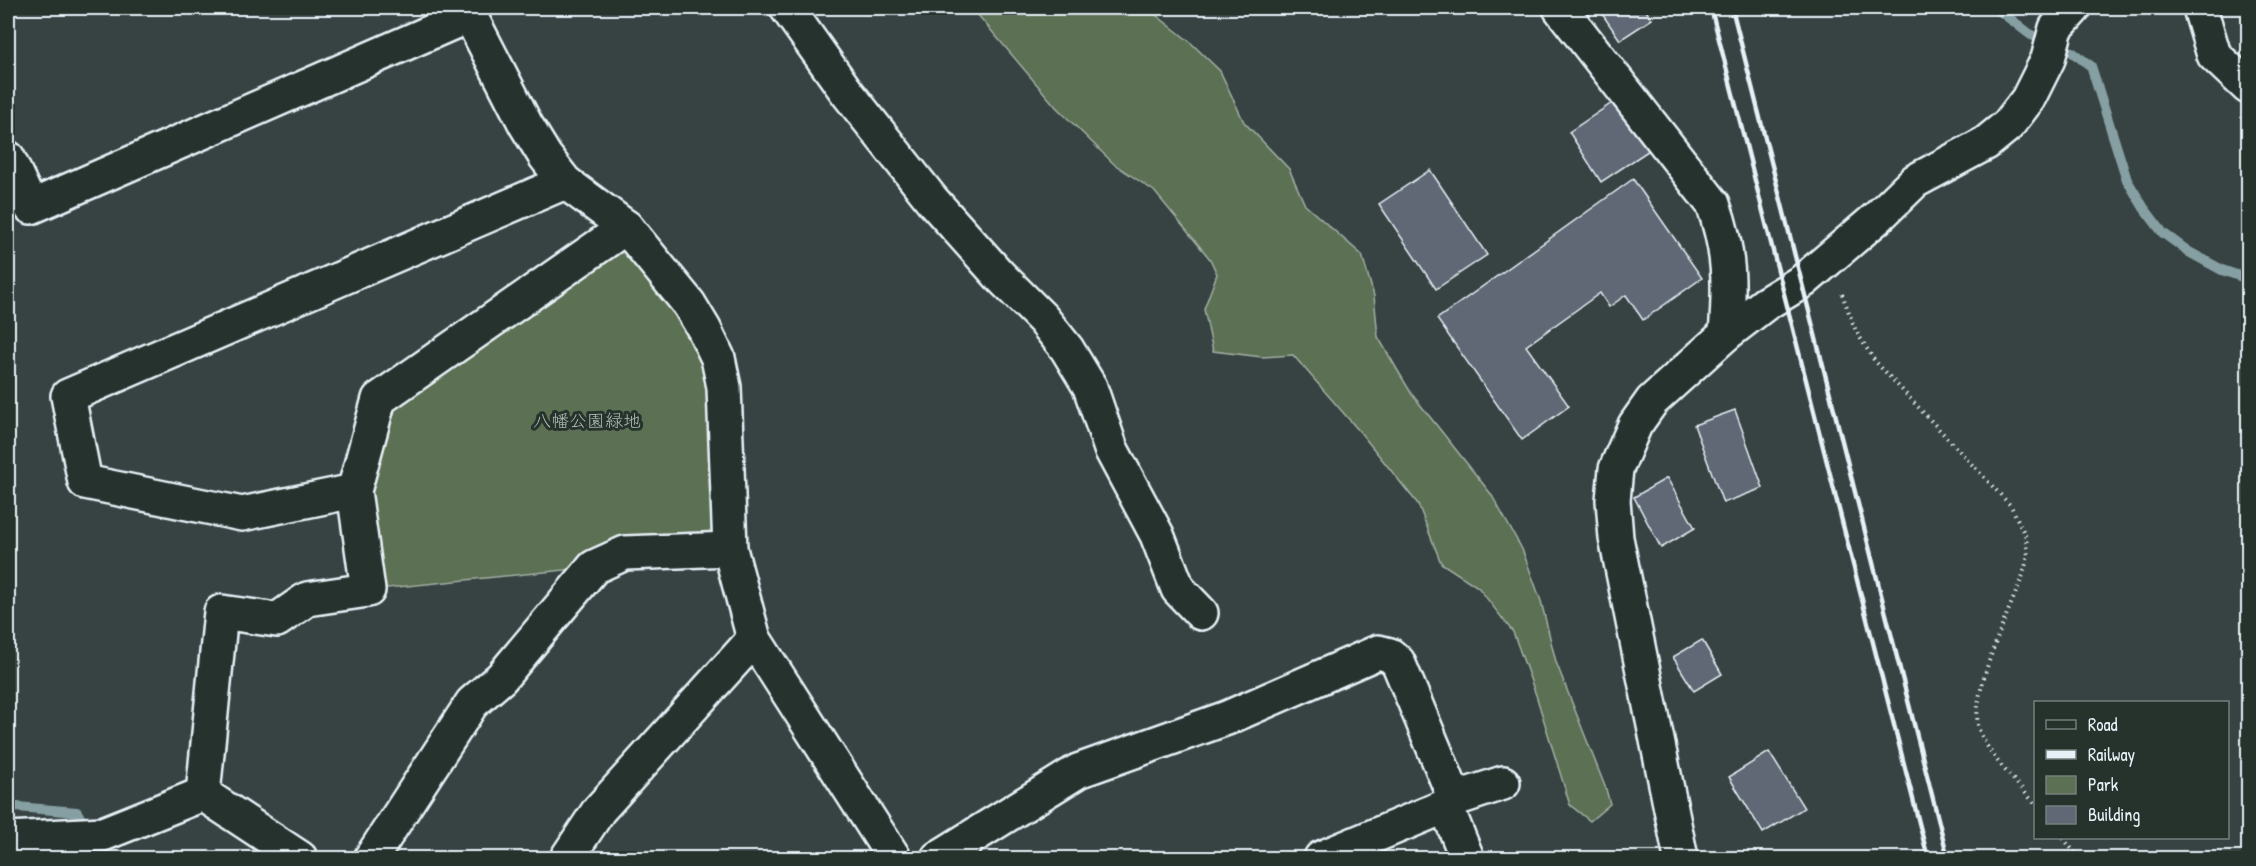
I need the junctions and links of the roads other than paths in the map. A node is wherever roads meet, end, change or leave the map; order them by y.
1 (787, 8) edge
2 (1560, 8) edge
3 (2200, 8) edge
4 (468, 11) edge
5 (2065, 18) edge
6 (2248, 87) edge
7 (8, 158) edge
8 (565, 182) junction
9 (626, 227) junction
10 (1726, 334) junction
11 (354, 491) junction
12 (730, 549) junction
13 (1201, 613) dead end
14 (754, 639) junction
15 (1503, 783) dead end
16 (203, 794) junction
17 (1450, 802) junction
18 (8, 838) edge
19 (285, 854) edge
20 (880, 854) edge
21 (371, 858) edge
22 (567, 858) edge
23 (938, 858) edge
24 (1321, 858) edge
25 (1467, 858) edge
26 (1681, 858) edge

1 - 13 street
2 - 10 street
3 - 6 street
4 - 7 street
4 - 8 street
5 - 10 street
8 - 9 street
8 - 11 street
9 - 11 street
9 - 12 street
10 - 26 street
11 - 16 street
12 - 14 street
12 - 21 street
14 - 20 street
14 - 22 street
15 - 17 street
16 - 18 street
16 - 19 street
17 - 23 street
17 - 24 street
17 - 25 street

